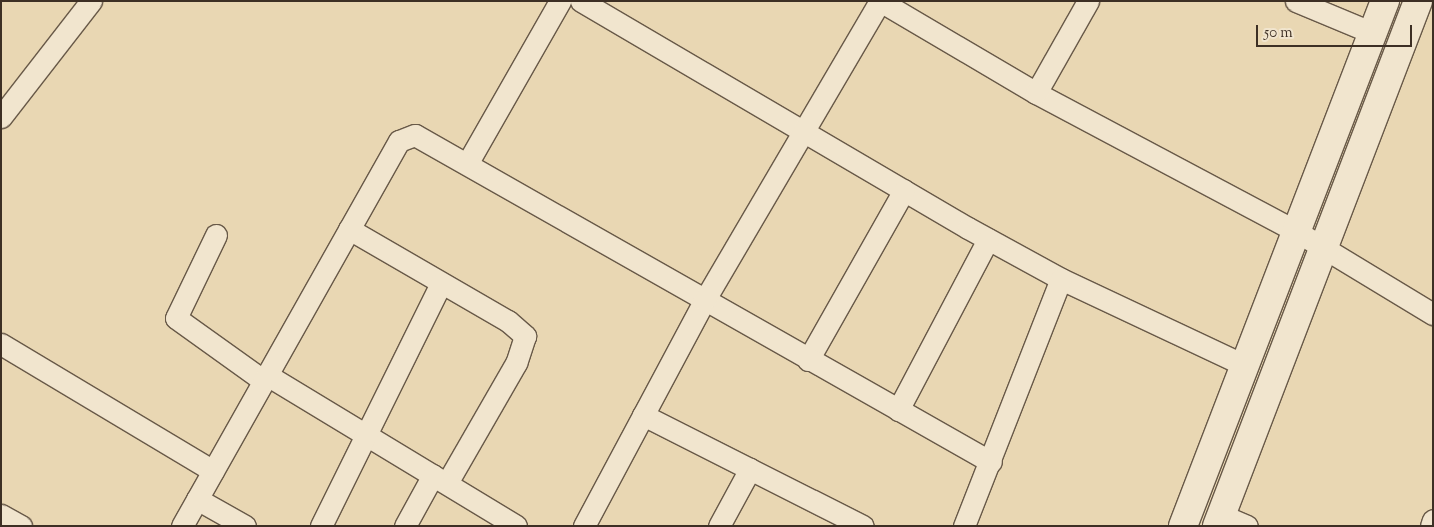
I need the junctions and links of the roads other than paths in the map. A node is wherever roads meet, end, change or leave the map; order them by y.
1 (91, 1) edge
2 (560, 1) edge
3 (581, 1) edge
4 (880, 1) edge
5 (1088, 1) edge
6 (1296, 1) edge
7 (1385, 1) edge
8 (1418, 1) edge
9 (1373, 33) junction
10 (1036, 93) junction
11 (1, 116) edge
12 (804, 132) junction
13 (467, 164) junction
14 (904, 190) junction
15 (349, 229) junction
16 (1299, 233) junction
17 (216, 235) dead end
18 (988, 239) junction
19 (1326, 251) junction
20 (1060, 279) junction
21 (441, 282) junction
22 (704, 301) junction
23 (1433, 314) edge
24 (1, 344) edge
25 (808, 360) junction
26 (1246, 366) junction
27 (266, 378) junction
28 (898, 410) junction
29 (643, 415) junction
30 (368, 436) junction
31 (991, 462) junction
32 (750, 469) junction
33 (213, 471) junction
34 (440, 479) junction
35 (197, 499) junction
36 (1, 515) edge
37 (1219, 520) edge
38 (1433, 520) edge
39 (854, 524) edge
40 (21, 526) edge
41 (182, 526) edge
42 (244, 526) edge
43 (321, 526) edge
44 (405, 526) edge
45 (516, 526) edge
46 (584, 526) edge
47 (719, 526) edge
48 (964, 526) edge
49 (1183, 526) edge
50 (1247, 526) edge
51 (1430, 526) edge

1 - 11 street
2 - 13 street
3 - 12 street
4 - 10 street
4 - 12 street
5 - 10 street
6 - 9 street
7 - 9 main road
8 - 19 main road
9 - 16 main road
10 - 16 street
12 - 14 street
12 - 22 street
13 - 15 street
13 - 22 street
14 - 18 street
14 - 25 street
15 - 21 street
15 - 27 street
16 - 19 street
16 - 26 main road
17 - 27 street
18 - 20 street
18 - 28 street
19 - 23 street
19 - 37 main road
20 - 26 street
20 - 31 street
21 - 30 street
21 - 34 street
22 - 25 street
22 - 29 street
24 - 33 street
25 - 28 street
26 - 49 main road
27 - 30 street
27 - 33 street
28 - 31 street
29 - 32 street
29 - 46 street
30 - 34 street
30 - 43 street
31 - 48 street
32 - 39 street
32 - 47 street
33 - 35 street
34 - 44 street
34 - 45 street
35 - 41 street
35 - 42 street
36 - 40 street
37 - 50 street
38 - 51 street

